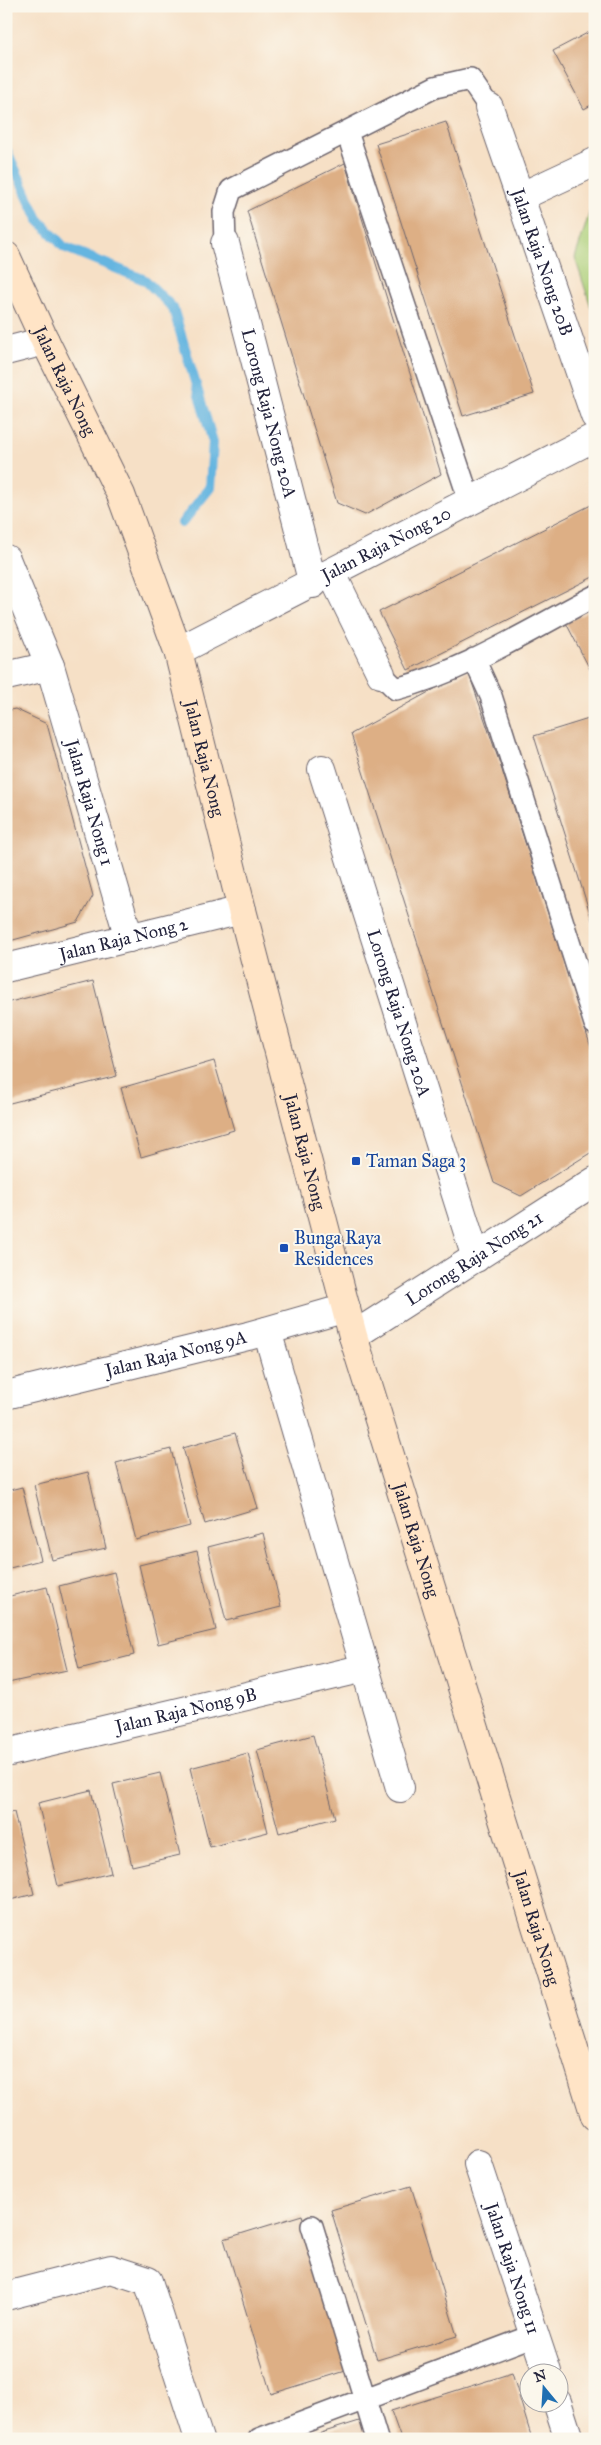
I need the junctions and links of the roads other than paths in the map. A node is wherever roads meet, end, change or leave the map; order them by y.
1 (489, 108) joint
2 (346, 132) junction
3 (595, 162) edge
4 (520, 197) junction
5 (225, 243) joint
6 (6, 256) edge
7 (45, 341) junction
8 (6, 350) edge
9 (595, 416) edge
10 (595, 437) edge
11 (470, 502) junction
12 (6, 559) edge
13 (322, 579) junction
14 (595, 596) edge
15 (178, 651) junction
16 (474, 659) junction
17 (50, 666) junction
18 (381, 674) joint
19 (6, 676) edge
20 (322, 769) dead end
21 (242, 910) junction
22 (129, 938) junction
23 (6, 968) edge
24 (595, 1024) edge
25 (595, 1181) edge
26 (476, 1258) junction
27 (346, 1308) junction
28 (267, 1331) junction
29 (353, 1336) junction
30 (6, 1395) edge
31 (365, 1668) junction
32 (6, 1753) edge
33 (400, 1788) dead end
34 (595, 2116) edge
35 (478, 2164) dead end
36 (312, 2226) dead end
37 (6, 2296) edge
38 (535, 2335) junction
39 (544, 2362) edge
40 (364, 2399) junction
41 (561, 2412) edge
42 (199, 2439) edge
43 (258, 2439) edge
44 (377, 2439) edge
45 (570, 2439) edge

1 - 2 lane
1 - 4 street, Jalan Raja Nong 20B
2 - 5 lane
2 - 11 lane
3 - 4 street
4 - 9 street, Jalan Raja Nong 20B
5 - 13 street, Lorong Raja Nong 20A
6 - 7 main road, Jalan Raja Nong
7 - 8 street
7 - 15 main road, Jalan Raja Nong
10 - 11 street, Jalan Raja Nong 20
11 - 13 street, Jalan Raja Nong 20
12 - 17 street, Jalan Raja Nong 1
13 - 15 street, Jalan Raja Nong 20
13 - 18 street, Lorong Raja Nong 20A
14 - 16 lane
15 - 21 main road, Jalan Raja Nong
16 - 18 lane
16 - 24 lane
17 - 19 street
17 - 22 street, Jalan Raja Nong 1
20 - 26 street, Lorong Raja Nong 20A
21 - 22 street, Jalan Raja Nong 2
21 - 27 main road, Jalan Raja Nong
22 - 23 street, Jalan Raja Nong 2
25 - 26 street, Lorong Raja Nong 21
26 - 29 street, Lorong Raja Nong 21
27 - 28 street, Jalan Raja Nong 9A
27 - 29 main road, Jalan Raja Nong
28 - 30 street, Jalan Raja Nong 9A
28 - 31 street
29 - 34 main road, Jalan Raja Nong
31 - 32 street, Jalan Raja Nong 9B
31 - 33 street
35 - 38 street, Jalan Raja Nong 11
36 - 40 lane
37 - 42 street
38 - 39 street, Jalan Raja Nong 11
38 - 40 lane
40 - 43 lane
40 - 44 lane
41 - 45 street

